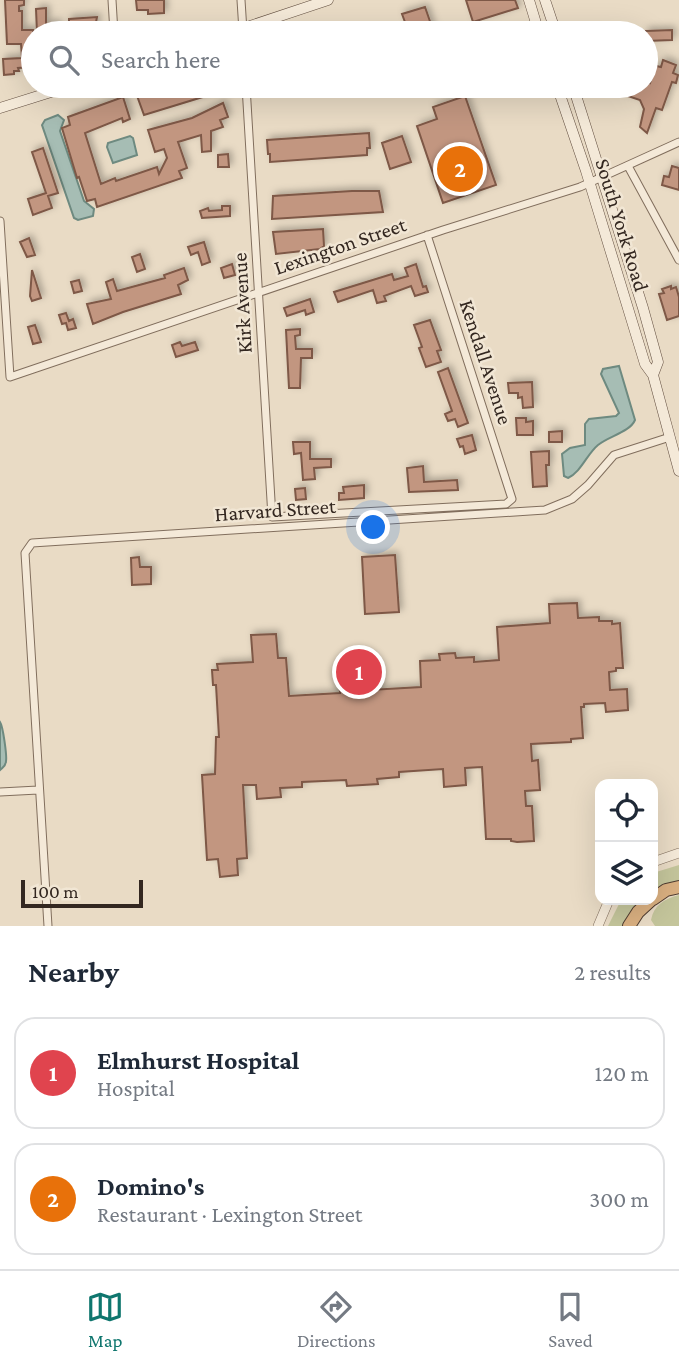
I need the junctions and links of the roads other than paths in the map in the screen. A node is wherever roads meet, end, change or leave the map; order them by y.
1 (112, 0) edge
2 (241, 0) edge
3 (328, 0) edge
4 (528, 0) edge
5 (545, 0) edge
6 (113, 21) edge
7 (242, 21) edge
8 (270, 21) edge
9 (536, 21) edge
10 (552, 21) edge
11 (32, 98) edge
12 (247, 98) edge
13 (561, 98) edge
14 (577, 98) edge
15 (0, 108) edge
16 (679, 142) edge
17 (628, 166) junction
18 (603, 178) junction
19 (590, 183) junction
20 (0, 221) edge
21 (427, 236) junction
22 (678, 258) edge
23 (259, 292) junction
24 (653, 375) junction
25 (670, 437) junction
26 (679, 471) edge
27 (512, 499) joint
28 (272, 517) joint
29 (38, 790) junction
30 (0, 792) edge
31 (679, 853) edge
32 (658, 860) edge
33 (679, 887) edge
34 (658, 896) edge
35 (607, 905) edge
36 (646, 905) edge
37 (48, 926) edge
38 (598, 926) edge
39 (629, 926) edge

1 - 6 street
2 - 7 street
3 - 8 main road
4 - 9 main road
5 - 10 main road
11 - 15 main road
12 - 23 street, Kirk Avenue
13 - 19 main road, South York Road
14 - 18 main road, South York Road
16 - 17 street, Lexington Street
17 - 18 street, Lexington Street
17 - 22 street, South York Road
18 - 19 street, Lexington Street
18 - 24 main road, South York Road
19 - 21 street, Lexington Street
19 - 24 main road, South York Road
20 - 23 street, Lexington Street
21 - 23 street, Lexington Street
21 - 27 street, Kendall Avenue
23 - 28 street, Kirk Avenue
24 - 25 main road, South York Road
25 - 26 main road, South York Road
25 - 29 street, Harvard Street
27 - 28 street, Harvard Street
29 - 30 street
29 - 37 street
31 - 32 street
33 - 34 highway
35 - 38 street
36 - 39 highway

